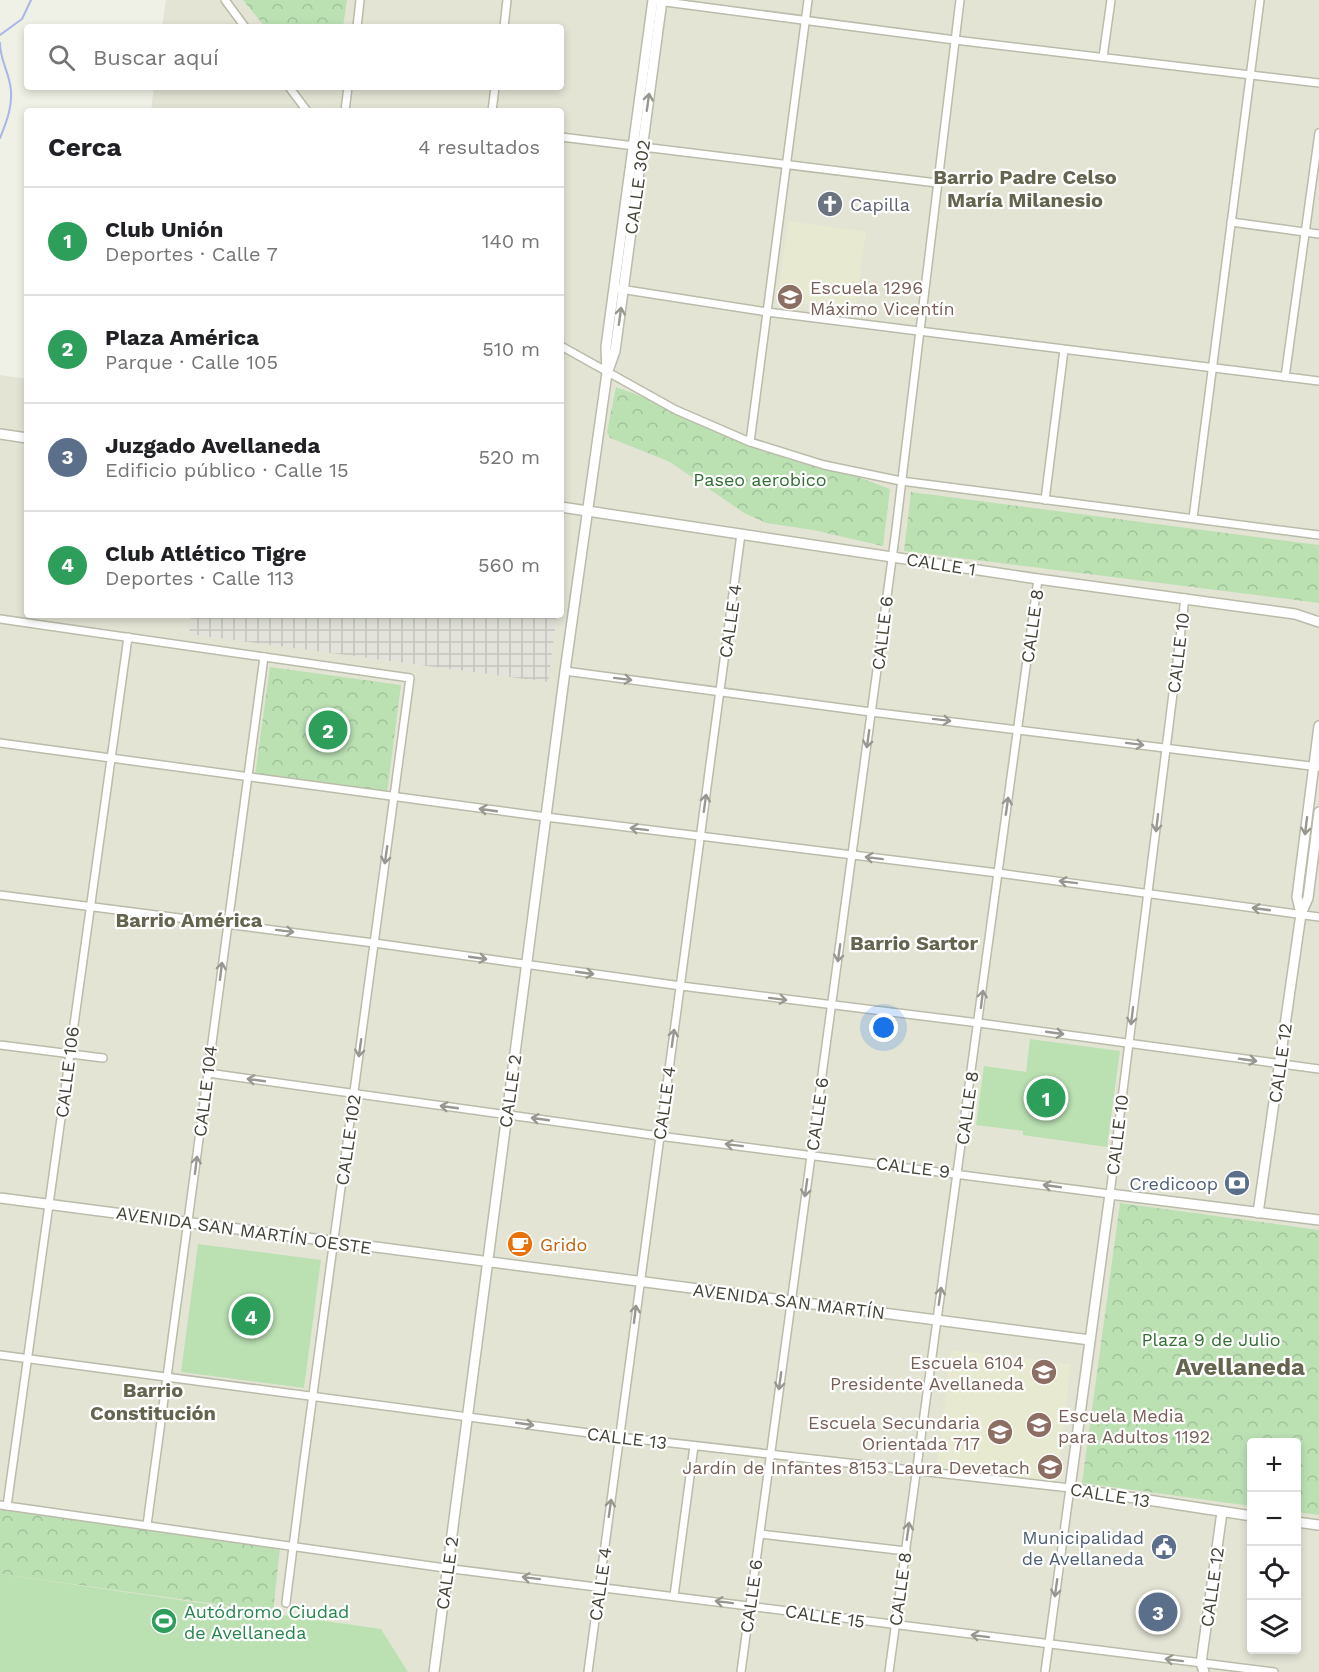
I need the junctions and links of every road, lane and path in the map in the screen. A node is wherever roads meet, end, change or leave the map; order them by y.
1 (225, 0) edge
2 (360, 0) edge
3 (507, 0) edge
4 (656, 0) edge
5 (808, 0) edge
6 (960, 0) edge
7 (1111, 0) edge
8 (1260, 0) edge
9 (805, 21) junction
10 (243, 24) edge
11 (357, 24) edge
12 (504, 24) edge
13 (955, 40) junction
14 (1104, 57) junction
15 (1250, 74) junction
16 (1319, 83) edge
17 (291, 90) edge
18 (348, 90) edge
19 (495, 90) edge
20 (305, 108) edge
21 (345, 108) edge
22 (492, 108) edge
23 (1319, 133) edge
24 (564, 137) edge
25 (638, 146) junction
26 (786, 165) junction
27 (937, 183) junction
28 (1232, 222) junction
29 (1306, 232) junction
30 (1319, 234) edge
31 (618, 289) junction
32 (766, 312) junction
33 (919, 331) junction
34 (564, 348) edge
35 (1064, 350) junction
36 (1212, 369) junction
37 (607, 373) junction
38 (1285, 377) junction
39 (1319, 381) edge
40 (0, 434) edge
41 (24, 438) edge
42 (750, 442) junction
43 (901, 481) junction
44 (1045, 500) junction
45 (564, 507) edge
46 (587, 510) junction
47 (1193, 518) junction
48 (741, 534) junction
49 (1319, 535) edge
50 (892, 556) junction
51 (1038, 579) junction
52 (1185, 598) junction
53 (1295, 614) junction
54 (1319, 615) edge
55 (0, 619) edge
56 (1319, 622) edge
57 (128, 637) junction
58 (264, 657) junction
59 (565, 671) junction
60 (720, 691) junction
61 (872, 712) junction
62 (1319, 726) edge
63 (1018, 730) junction
64 (0, 743) edge
65 (1166, 748) junction
66 (111, 757) junction
67 (1317, 767) edge
68 (247, 777) junction
69 (394, 797) junction
70 (1319, 812) edge
71 (546, 818) junction
72 (700, 837) junction
73 (852, 856) junction
74 (998, 873) junction
75 (1148, 892) junction
76 (0, 896) edge
77 (90, 907) junction
78 (1301, 914) junction
79 (1319, 917) edge
80 (227, 924) junction
81 (374, 943) junction
82 (526, 965) junction
83 (681, 986) junction
84 (831, 1006) junction
85 (979, 1023) junction
86 (1129, 1044) junction
87 (0, 1046) edge
88 (69, 1055) junction
89 (103, 1058) dead end
90 (1280, 1064) junction
91 (1319, 1069) edge
92 (208, 1073) junction
93 (354, 1094) junction
94 (507, 1115) junction
95 (659, 1136) junction
96 (811, 1154) junction
97 (958, 1173) junction
98 (1110, 1194) junction
99 (0, 1198) edge
100 (50, 1205) junction
101 (1258, 1213) junction
102 (1319, 1220) edge
103 (188, 1223) junction
104 (335, 1242) junction
105 (487, 1263) junction
106 (639, 1282) junction
107 (791, 1302) junction
108 (937, 1320) junction
109 (1090, 1340) junction
110 (0, 1355) edge
111 (28, 1359) junction
112 (167, 1377) junction
113 (313, 1397) junction
114 (467, 1416) junction
115 (619, 1437) junction
116 (694, 1446) junction
117 (770, 1455) junction
118 (916, 1471) junction
119 (1070, 1488) junction
120 (3, 1506) edge
121 (1222, 1512) junction
122 (1247, 1515) edge
123 (1301, 1523) edge
124 (147, 1525) junction
125 (1319, 1525) edge
126 (760, 1534) junction
127 (293, 1545) junction
128 (906, 1551) junction
129 (447, 1569) junction
130 (600, 1587) junction
131 (674, 1596) junction
132 (286, 1603) dead end
133 (750, 1605) junction
134 (895, 1625) junction
135 (1049, 1644) junction
136 (1202, 1667) edge
137 (434, 1672) edge
138 (588, 1672) edge
139 (741, 1672) edge
140 (889, 1672) edge
141 (1045, 1672) edge
142 (1194, 1672) edge
143 (1274, 1672) edge

1 - 10 street
2 - 11 street
3 - 12 street
4 - 9 street
4 - 25 street, CALLE 302
5 - 9 street
6 - 13 street, CALLE 6
7 - 14 street
8 - 15 street
9 - 13 street
9 - 26 street
13 - 14 street
13 - 27 street, CALLE 6
14 - 15 street
15 - 16 street
15 - 28 street
17 - 20 street
18 - 21 street
19 - 22 street
23 - 29 street
24 - 25 street
25 - 26 street
25 - 31 street, CALLE 302
26 - 27 street
26 - 32 street
27 - 33 street, CALLE 6
28 - 29 street
28 - 36 street
29 - 30 street
29 - 38 street
31 - 32 street
31 - 37 street, CALLE 302
32 - 33 street
32 - 42 street
33 - 35 street
33 - 43 street, CALLE 6
34 - 37 street
35 - 36 street
35 - 44 street
36 - 38 street
36 - 47 street
37 - 42 street
37 - 46 street, CALLE 302
38 - 39 street
40 - 41 street
42 - 43 street
43 - 44 street
43 - 50 street, CALLE 6
44 - 47 street
45 - 46 street, CALLE 1
46 - 48 street, CALLE 1
46 - 59 street, CALLE 2
47 - 49 street
48 - 50 street, CALLE 1
48 - 60 street, CALLE 4
50 - 51 street, CALLE 1
50 - 61 street, CALLE 6
51 - 52 street, CALLE 1
51 - 63 street, CALLE 8
52 - 53 street, CALLE 1
52 - 65 street, CALLE 10
53 - 54 street, CALLE 1
53 - 56 street, CALLE 1
55 - 57 street
57 - 58 street
57 - 66 street, CALLE 106
58 - 68 street, CALLE 104
58 - 69 street, CALLE 102
59 -> 60 street
59 - 71 street, CALLE 2
60 - 61 street
72 -> 60 street, CALLE 4
61 -> 63 street
61 -> 73 street, CALLE 6
62 - 67 street, CALLE 12
63 -> 65 street
74 -> 63 street, CALLE 8
64 - 66 street
65 - 67 street
65 -> 75 street, CALLE 10
66 - 68 street
66 - 77 street, CALLE 106
67 -> 78 street, CALLE 12
68 - 69 street
68 - 80 street, CALLE 104
71 -> 69 street
69 -> 81 street, CALLE 102
70 - 78 street, CALLE 12
72 -> 71 street
71 - 82 street, CALLE 2
72 - 73 street
72 - 83 street, CALLE 4
74 -> 73 street
73 -> 84 street, CALLE 6
75 -> 74 street
85 -> 74 street, CALLE 8
78 -> 75 street
75 -> 86 street, CALLE 10
76 - 77 street
77 - 80 street
77 - 88 street, CALLE 106
78 - 79 street
78 - 90 street, CALLE 12
80 -> 81 street
92 -> 80 street, CALLE 104
81 -> 82 street
81 -> 93 street, CALLE 102
82 -> 83 street
82 - 94 street, CALLE 2
83 -> 84 street
95 -> 83 street, CALLE 4
84 - 85 street
84 - 96 street, CALLE 6
85 -> 86 street
85 - 97 street, CALLE 8
86 -> 90 street
86 - 98 street, CALLE 10
87 - 88 street
88 - 89 street
88 - 100 street, CALLE 106
90 - 91 street
90 - 101 street, CALLE 12
93 -> 92 street, CALLE 9
103 -> 92 street, CALLE 104
94 -> 93 street, CALLE 9
93 - 104 street, CALLE 102
95 -> 94 street, CALLE 9
94 - 105 street, CALLE 2
96 -> 95 street, CALLE 9
95 - 106 street, CALLE 4
96 - 97 street, CALLE 9
96 -> 107 street, CALLE 6
98 -> 97 street, CALLE 9
108 -> 97 street, CALLE 8
98 - 101 street, CALLE 9
98 - 109 street, CALLE 10
99 - 100 street, AVENIDA SAN MARTÍN OESTE
100 - 103 street, AVENIDA SAN MARTÍN OESTE
100 - 111 street, CALLE 106
101 - 102 street, CALLE 9
103 - 104 street, AVENIDA SAN MARTÍN OESTE
103 - 112 street, CALLE 104
104 - 105 street, AVENIDA SAN MARTÍN OESTE
104 - 113 street, CALLE 102
105 - 106 street, AVENIDA SAN MARTÍN
105 - 114 street, CALLE 2
106 - 107 street, AVENIDA SAN MARTÍN
115 -> 106 street, CALLE 4
107 - 108 street, AVENIDA SAN MARTÍN
107 -> 117 street, CALLE 6
108 - 109 street, AVENIDA SAN MARTÍN
108 - 118 street, CALLE 8
109 - 119 street, CALLE 10
110 - 111 street, CALLE 13
111 - 112 street, CALLE 13
111 - 120 street, CALLE 106
112 - 113 street, CALLE 13
112 - 124 street, CALLE 104
113 - 114 street, CALLE 13
113 - 127 street, CALLE 102
114 -> 115 street, CALLE 13
114 - 129 street, CALLE 2
115 - 116 street, CALLE 13
130 -> 115 street, CALLE 4
116 - 117 street, CALLE 13
116 - 131 street
117 - 118 street, CALLE 13
117 - 126 street, CALLE 6
118 - 119 street, CALLE 13
128 -> 118 street, CALLE 8
119 - 121 street, CALLE 13
119 -> 135 street, CALLE 10
120 - 124 street, CALLE 15
121 - 122 street, CALLE 13
121 - 136 street, CALLE 12
123 - 125 street
124 - 127 street, CALLE 15
126 - 128 street
126 - 133 street, CALLE 6
127 - 129 street, CALLE 15
127 - 132 street, CALLE 102
128 - 134 street, CALLE 8
130 -> 129 street, CALLE 15
129 - 137 street, CALLE 2
130 - 131 street, CALLE 15
130 - 138 street, CALLE 4
133 -> 131 street, CALLE 15
133 - 134 street, CALLE 15
133 - 139 street, CALLE 6
135 -> 134 street, CALLE 15
134 - 140 street, CALLE 8
136 -> 135 street, CALLE 15
135 - 141 street, CALLE 10
136 - 142 street, CALLE 12
136 - 143 street, CALLE 15

